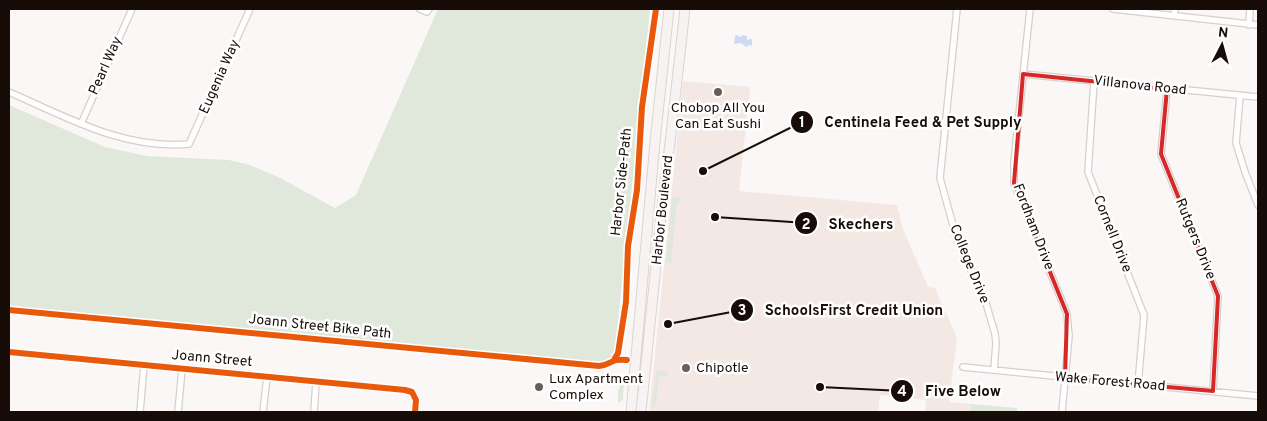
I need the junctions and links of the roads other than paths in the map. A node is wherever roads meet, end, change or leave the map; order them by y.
1 (132, 9) edge
2 (250, 9) edge
3 (420, 9) edge
4 (669, 9) edge
5 (685, 9) edge
6 (957, 9) edge
7 (1030, 9) edge
8 (1113, 9) edge
9 (1175, 9) edge
10 (1250, 9) edge
11 (428, 10) edge
12 (1174, 16) junction
13 (1248, 24) junction
14 (1258, 25) edge
15 (1023, 74) junction
16 (1094, 82) junction
17 (1167, 89) junction
18 (9, 92) edge
19 (1240, 96) junction
20 (1258, 97) edge
21 (81, 124) junction
22 (1258, 205) edge
23 (9, 352) edge
24 (144, 365) junction
25 (963, 368) dead end
26 (182, 369) junction
27 (994, 370) junction
28 (267, 377) junction
29 (1065, 378) junction
30 (316, 382) junction
31 (1138, 385) junction
32 (1213, 391) junction
33 (1258, 396) edge
34 (140, 412) edge
35 (178, 412) edge
36 (263, 412) edge
37 (314, 412) edge
38 (415, 412) edge
39 (630, 412) edge
40 (641, 412) edge
41 (1062, 412) edge

1 - 21 street, Pearl Way
2 - 21 street, Eugenia Way
3 - 11 street
4 - 39 main road, Harbor Boulevard
5 - 40 main road, Harbor Boulevard
6 - 27 street, College Drive
7 - 15 street, Fordham Drive
8 - 12 street
9 - 12 street
10 - 13 street
12 - 13 street
13 - 14 street
15 - 16 street, Villanova Road
15 - 29 street, Fordham Drive
16 - 17 street, Villanova Road
16 - 31 street, Cornell Drive
17 - 19 street, Villanova Road
17 - 32 street, Rutgers Drive
18 - 21 street
19 - 20 street, Villanova Road
19 - 22 street
23 - 24 street, Joann Street
24 - 26 street, Joann Street
24 - 34 street
25 - 27 street, Wake Forest Road
26 - 28 street, Joann Street
26 - 35 street
27 - 29 street, Wake Forest Road
28 - 30 street, Joann Street
28 - 36 street
29 - 31 street, Wake Forest Road
29 - 41 street, Fordham Drive
30 - 37 street
30 - 38 street, Joann Street
31 - 32 street, Wake Forest Road
32 - 33 street, Wake Forest Road

